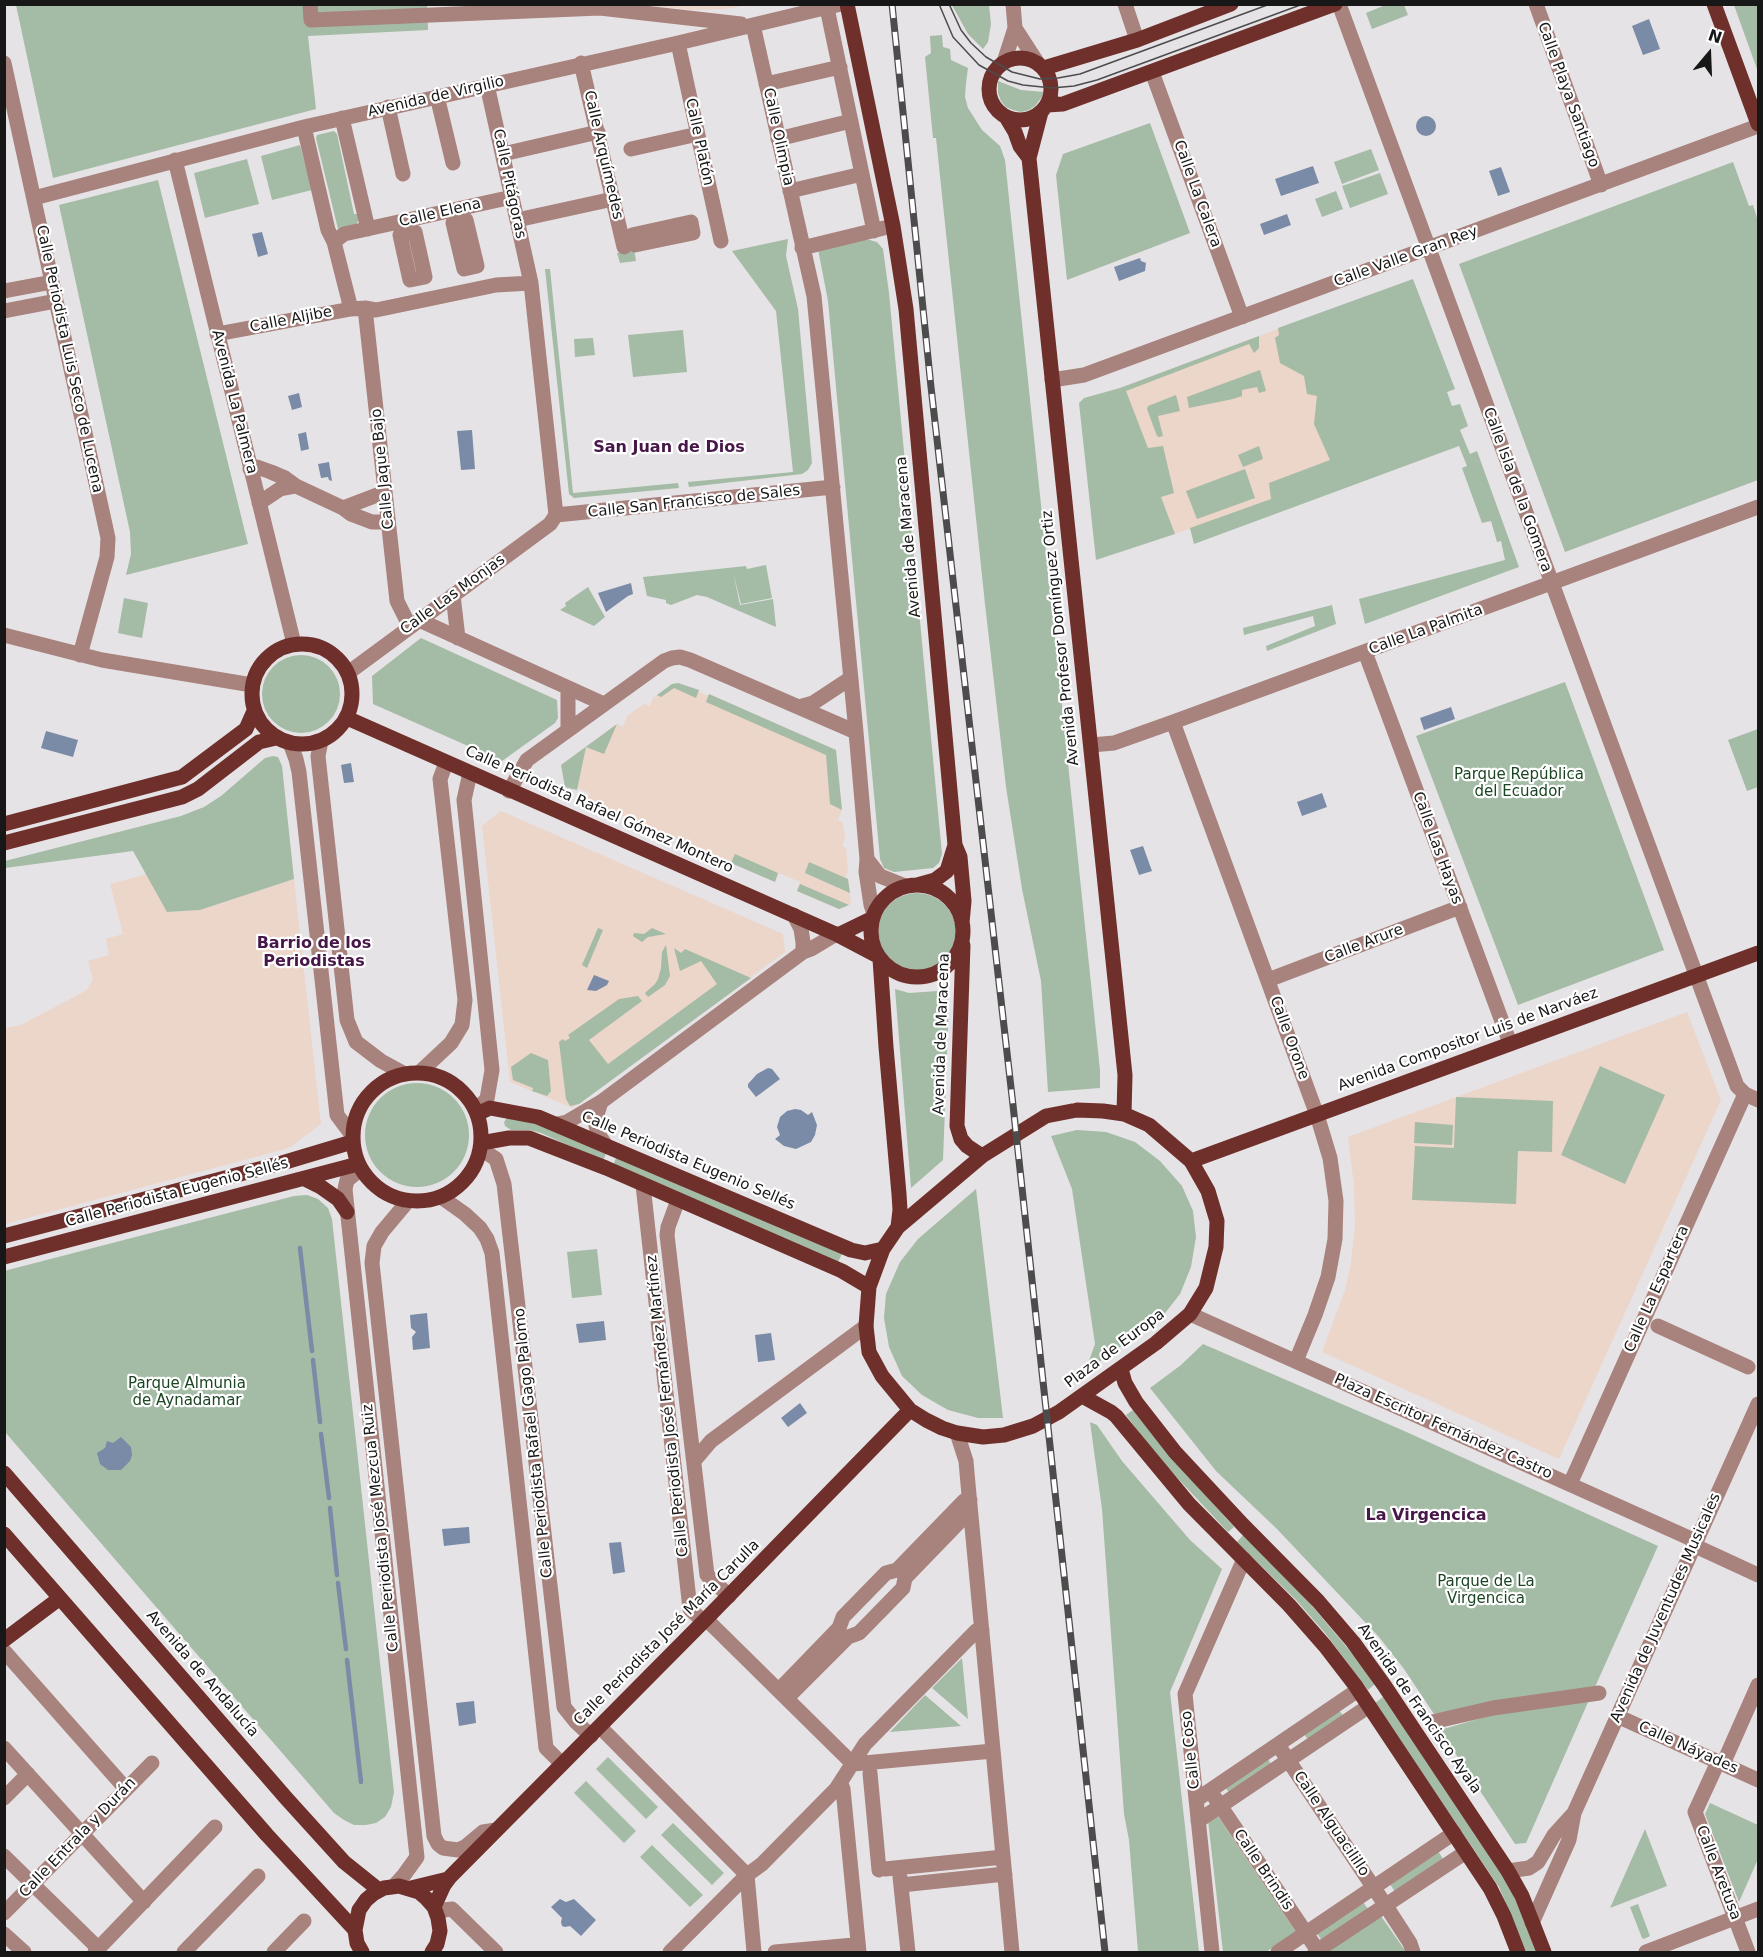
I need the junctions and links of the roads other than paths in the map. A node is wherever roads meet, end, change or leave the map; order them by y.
1 (310, 4) edge
2 (847, 4) edge
3 (1013, 4) edge
4 (1125, 4) edge
5 (1232, 4) edge
6 (1337, 4) edge
7 (1536, 4) edge
8 (1714, 4) edge
9 (834, 6) edge
10 (437, 10) edge
11 (753, 25) junction
12 (1015, 28) junction
13 (1137, 40) junction
14 (678, 43) junction
15 (1004, 62) junction
16 (4, 63) edge
17 (581, 63) junction
18 (1041, 65) junction
19 (840, 67) junction
20 (1152, 72) junction
21 (766, 84) junction
22 (487, 85) junction
23 (437, 96) junction
24 (388, 107) junction
25 (1044, 109) junction
26 (1006, 117) junction
27 (342, 118) junction
28 (851, 121) junction
29 (1758, 125) edge
30 (304, 127) junction
31 (597, 132) junction
32 (689, 136) dead end
33 (778, 139) junction
34 (631, 149) dead end
35 (503, 154) junction
36 (1029, 159) junction
37 (174, 160) junction
38 (453, 163) dead end
39 (403, 174) dead end
40 (862, 174) junction
41 (1601, 184) junction
42 (790, 191) junction
43 (512, 197) junction
44 (34, 198) junction
45 (613, 199) junction
46 (517, 220) junction
47 (893, 226) junction
48 (368, 229) junction
49 (874, 231) junction
50 (721, 241) dead end
51 (334, 242) junction
52 (630, 242) dead end
53 (802, 248) junction
54 (1429, 248) junction
55 (52, 282) junction
56 (531, 283) junction
57 (4, 291) edge
58 (56, 301) junction
59 (358, 308) junction
60 (4, 310) edge
61 (1242, 317) junction
62 (217, 334) junction
63 (1052, 380) junction
64 (250, 469) junction
65 (296, 486) junction
66 (833, 488) junction
67 (385, 492) junction
68 (259, 502) junction
69 (1758, 507) edge
70 (343, 508) junction
71 (556, 516) junction
72 (388, 522) junction
73 (1552, 583) junction
74 (453, 595) junction
75 (414, 624) junction
76 (4, 635) edge
77 (458, 638) junction
78 (294, 644) junction
79 (1365, 652) junction
80 (80, 655) junction
81 (348, 673) junction
82 (851, 678) junction
83 (252, 685) junction
84 (568, 688) junction
85 (604, 704) junction
86 (799, 708) junction
87 (254, 711) junction
88 (347, 718) junction
89 (1173, 722) junction
90 (568, 730) junction
91 (856, 732) junction
92 (283, 740) junction
93 (321, 741) junction
94 (1091, 745) junction
95 (446, 763) junction
96 (470, 773) junction
97 (509, 791) junction
98 (4, 824) edge
99 (4, 843) edge
100 (955, 845) junction
101 (867, 859) junction
102 (911, 886) junction
103 (1460, 908) junction
104 (794, 915) junction
105 (873, 916) junction
106 (963, 931) junction
107 (837, 934) junction
108 (803, 952) junction
109 (1758, 953) edge
110 (879, 958) junction
111 (1696, 975) junction
112 (1268, 980) junction
113 (1510, 1043) junction
114 (420, 1072) junction
115 (405, 1074) junction
116 (1752, 1097) edge
117 (601, 1102) junction
118 (477, 1112) junction
119 (1124, 1114) junction
120 (1317, 1115) junction
121 (557, 1124) junction
122 (352, 1138) junction
123 (605, 1144) junction
124 (481, 1146) junction
125 (982, 1156) junction
126 (1191, 1161) junction
127 (359, 1166) junction
128 (304, 1179) junction
129 (643, 1185) junction
130 (441, 1197) junction
131 (678, 1200) junction
132 (408, 1201) junction
133 (347, 1212) junction
134 (898, 1227) junction
135 (4, 1236) edge
136 (883, 1249) junction
137 (4, 1257) edge
138 (869, 1287) junction
139 (1191, 1314) junction
140 (866, 1326) junction
141 (1658, 1326) dead end
142 (1296, 1361) junction
143 (1748, 1367) dead end
144 (1121, 1369) junction
145 (1082, 1396) junction
146 (1758, 1404) edge
147 (910, 1410) junction
148 (957, 1433) junction
149 (691, 1436) junction
150 (711, 1441) junction
151 (694, 1461) junction
152 (4, 1473) edge
153 (1570, 1484) junction
154 (970, 1500) junction
155 (971, 1516) junction
156 (4, 1534) edge
157 (1695, 1543) junction
158 (1244, 1559) junction
159 (1758, 1575) edge
160 (729, 1596) junction
161 (60, 1598) junction
162 (705, 1621) junction
163 (982, 1630) junction
164 (4, 1640) edge
165 (4, 1651) edge
166 (1758, 1685) edge
167 (1359, 1690) junction
168 (1599, 1693) dead end
169 (783, 1694) junction
170 (1369, 1706) junction
171 (1617, 1716) junction
172 (1432, 1722) dead end
173 (595, 1731) junction
174 (1278, 1745) junction
175 (4, 1748) edge
176 (993, 1751) junction
177 (1288, 1760) junction
178 (152, 1763) dead end
179 (1720, 1763) junction
180 (562, 1764) junction
181 (853, 1764) junction
182 (870, 1773) dead end
183 (28, 1774) junction
184 (1758, 1780) edge
185 (841, 1784) junction
186 (126, 1789) junction
187 (1210, 1791) junction
188 (4, 1798) edge
189 (1196, 1800) junction
190 (1220, 1806) junction
191 (1574, 1813) junction
192 (1198, 1821) junction
193 (215, 1827) dead end
194 (496, 1830) junction
195 (1454, 1833) junction
196 (83, 1835) junction
197 (1466, 1852) junction
198 (4, 1856) edge
199 (1003, 1857) junction
200 (888, 1869) junction
201 (1508, 1871) junction
202 (1005, 1874) junction
203 (747, 1875) junction
204 (258, 1876) dead end
205 (448, 1879) junction
206 (33, 1884) junction
207 (901, 1885) junction
208 (387, 1888) junction
209 (411, 1888) junction
210 (1373, 1888) junction
211 (144, 1902) junction
212 (1386, 1906) junction
213 (435, 1909) junction
214 (1758, 1910) edge
215 (4, 1913) edge
216 (1735, 1918) junction
217 (304, 1921) dead end
218 (1532, 1923) junction
219 (355, 1930) junction
220 (4, 1934) edge
221 (1306, 1934) junction
222 (436, 1950) edge
223 (97, 1951) edge
224 (360, 1951) edge
225 (1316, 1952) edge
226 (1649, 1952) edge
227 (24, 1953) edge
228 (184, 1953) edge
229 (274, 1953) edge
230 (496, 1953) edge
231 (670, 1953) edge
232 (754, 1953) edge
233 (775, 1953) edge
234 (857, 1953) edge
235 (908, 1953) edge
236 (1012, 1953) edge
237 (1212, 1953) edge
238 (1278, 1953) edge
239 (1413, 1953) edge
240 (1518, 1953) edge
241 (1544, 1953) edge
242 (1748, 1953) edge

1 - 10 street
2 - 47 main road, Avenida de Maracena
3 - 12 street
4 - 13 street
5 - 13 main road
6 - 20 main road
6 - 54 street, Calle Isla de la Gomera
7 - 41 street, Calle Playa Santiago
8 - 29 main road
9 - 11 street, Avenida de Virgilio
9 - 19 street
10 - 11 street
11 - 14 street, Avenida de Virgilio
11 - 21 street, Calle Olimpia
12 - 15 street
12 - 18 street
13 - 18 main road
14 - 17 street, Avenida de Virgilio
14 - 50 street, Calle Platón
15 - 18 main road
15 - 26 main road
16 - 44 street, Calle Periodista Luis Seco de Lucena
17 - 22 street, Avenida de Virgilio
17 - 31 street, Calle Arquímedes
18 - 25 main road
19 - 21 street
19 - 28 street
20 - 25 main road
20 - 61 street, Calle La Calera
21 - 33 street, Calle Olimpia
22 - 23 street, Avenida de Virgilio
22 - 35 street, Calle Pitágoras
23 - 24 street, Avenida de Virgilio
23 - 38 street
24 - 27 street, Avenida de Virgilio
24 - 39 street
25 - 26 main road
25 - 36 main road, Avenida Profesor Domínguez Ortiz
26 - 36 main road, Avenida Profesor Domínguez Ortiz
27 - 30 street, Avenida de Virgilio
27 - 48 street
28 - 33 street
28 - 40 street
29 - 41 street, Calle Valle Gran Rey
30 - 37 street, Avenida de Virgilio
30 - 51 street, Calle Jaque Bajo
31 - 35 street
31 - 45 street, Calle Arquímedes
32 - 34 street
33 - 42 street, Calle Olimpia
35 - 43 street, Calle Pitágoras
36 - 63 main road, Avenida Profesor Domínguez Ortiz
37 - 44 street, Avenida de Virgilio
37 - 62 street, Avenida La Palmera
40 - 42 street
40 - 49 street
41 - 54 street, Calle Valle Gran Rey
42 - 53 street, Calle Olimpia
43 - 46 street, Calle Pitágoras
43 - 48 street, Calle Elena
44 - 55 street, Calle Periodista Luis Seco de Lucena
45 - 46 street
45 - 52 street, Calle Arquímedes
46 - 56 street, Calle Pitágoras
47 - 49 street
47 - 100 main road, Avenida de Maracena
48 - 51 street, Calle Elena
49 - 53 street
51 - 59 street, Calle Jaque Bajo
53 - 66 street, Calle Olimpia
54 - 61 street, Calle Valle Gran Rey
54 - 73 street, Calle Isla de la Gomera
55 - 57 street
55 - 58 street, Calle Periodista Luis Seco de Lucena
56 - 59 street, Calle Aljibe
56 - 71 street, Calle Pitágoras
58 - 60 street
58 - 80 street, Calle Periodista Luis Seco de Lucena
59 - 62 street, Calle Aljibe
59 - 67 street, Calle Jaque Bajo
61 - 63 street, Calle Valle Gran Rey
62 - 64 street, Avenida La Palmera
63 - 94 main road, Avenida Profesor Domínguez Ortiz
64 - 65 street
64 - 68 street, Avenida La Palmera
65 - 68 street
65 - 70 street
66 - 71 street, Calle San Francisco de Sales
66 - 82 street, Calle Olimpia
67 - 70 street
67 - 72 street, Calle Jaque Bajo
68 - 78 street, Avenida La Palmera
69 - 73 street, Calle La Palmita
70 - 72 street
71 - 74 street, Calle Las Monjas
72 - 75 street, Calle Jaque Bajo
73 - 79 street, Calle La Palmita
73 - 111 street, Calle Isla de la Gomera
74 - 75 street, Calle Las Monjas
74 - 77 street
75 - 77 street
75 - 81 street, Calle Las Monjas
76 - 80 street
77 - 84 street
78 - 81 main road
78 - 83 main road
79 - 89 street, Calle La Palmita
79 - 103 street, Calle Las Hayas
80 - 83 street
81 - 88 main road
82 - 86 street
82 - 91 street, Calle Olimpia
83 - 87 main road
84 - 85 street
84 - 90 street
85 - 86 street
85 - 90 street
86 - 91 street
87 - 92 main road
87 - 98 main road
88 - 93 main road
88 - 95 main road, Calle Periodista Rafael Gómez Montero
89 - 94 street, Calle La Palmita
89 - 112 street, Calle Orone
90 - 97 street
91 - 101 street, Calle Olimpia
92 - 93 main road
92 - 99 main road
92 - 122 street
93 - 115 street
94 - 119 main road, Avenida Profesor Domínguez Ortiz
95 - 96 main road, Calle Periodista Rafael Gómez Montero
95 - 114 street
96 - 97 main road, Calle Periodista Rafael Gómez Montero
96 - 118 street
97 - 104 main road, Calle Periodista Rafael Gómez Montero
100 - 102 main road, Avenida de Maracena
100 - 106 main road, Avenida de Maracena
101 - 102 street
101 - 105 street, Calle Olimpia
102 - 105 main road
102 - 106 main road
103 - 112 street, Calle Arure
103 - 113 street, Calle Las Hayas
104 - 107 main road, Calle Periodista Rafael Gómez Montero
104 - 108 street
105 - 107 main road
105 - 110 main road
106 - 110 main road
106 - 125 main road, Avenida de Maracena
107 - 108 street
107 - 110 main road, Calle Periodista Rafael Gómez Montero
108 - 117 street
109 - 111 main road, Avenida Compositor Luis de Narváez
110 - 134 main road
111 - 113 main road, Avenida Compositor Luis de Narváez
111 - 116 street, Calle Isla de la Gomera
112 - 120 street, Calle Orone
113 - 120 main road, Avenida Compositor Luis de Narváez
114 - 115 main road
114 - 118 main road
115 - 122 main road
116 - 153 street, Calle La Espartera
117 - 121 street
117 - 123 street
118 - 121 main road, Calle Periodista Eugenio Sellés
118 - 124 main road
119 - 125 main road, Plaza de Europa
119 - 126 main road, Plaza de Europa
120 - 126 main road, Avenida Compositor Luis de Narváez
120 - 142 street, Calle Orone
121 - 123 main road, Calle Periodista Eugenio Sellés
122 - 127 main road
122 - 135 main road, Calle Periodista Eugenio Sellés
123 - 136 main road, Calle Periodista Eugenio Sellés
124 - 129 main road
124 - 130 main road
124 - 173 street, Calle Periodista Rafael Gago Palomo
125 - 134 main road, Plaza de Europa
126 - 139 main road, Plaza de Europa
127 - 128 main road, Calle Periodista Eugenio Sellés
127 - 132 main road
127 - 133 street, Calle Periodista José Mezcua Ruiz
128 - 133 main road
128 - 137 main road, Calle Periodista Eugenio Sellés
129 - 131 main road
129 - 162 street, Calle Periodista José Fernández Martínez
130 - 132 main road
130 - 180 street, Calle Periodista Rafael Gago Palomo
131 - 138 main road
131 - 149 street, Calle Periodista José Fernández Martínez
132 - 194 street, Calle Periodista José Mezcua Ruiz
133 - 208 street, Calle Periodista José Mezcua Ruiz
134 - 136 main road, Plaza de Europa
136 - 138 main road, Plaza de Europa
138 - 140 main road, Plaza de Europa
139 - 142 street, Plaza Escritor Fernández Castro
139 - 144 main road, Plaza de Europa
140 - 147 main road, Plaza de Europa
140 - 150 street
141 - 143 street
142 - 153 street, Plaza Escritor Fernández Castro
144 - 145 main road, Plaza de Europa
144 - 201 main road, Avenida de Francisco Ayala
145 - 148 main road, Plaza de Europa
145 - 158 main road
146 - 157 street, Avenida de Juventudes Musicales
147 - 148 main road, Plaza de Europa
147 - 160 main road, Calle Periodista José María Carulla
148 - 154 street
149 - 150 street
149 - 151 street, Calle Periodista José Fernández Martínez
150 - 151 street
151 - 160 street, Calle Periodista José Fernández Martínez
152 - 208 main road, Avenida de Andalucía
153 - 157 street, Plaza Escritor Fernández Castro
154 - 155 street
154 - 169 street
155 - 163 street
155 - 169 street
156 - 161 main road
157 - 159 street, Plaza Escritor Fernández Castro
157 - 171 street, Avenida de Juventudes Musicales
158 - 167 main road
158 - 189 street, Calle Coso
160 - 162 main road, Calle Periodista José María Carulla
161 - 164 main road
161 - 219 main road
162 - 169 street, Calle Periodista José Fernández Martínez
162 - 173 main road, Calle Periodista José María Carulla
163 - 176 street
163 - 181 street
165 - 186 street
166 - 179 street, Calle Aretusa
167 - 170 main road
167 - 174 street
168 - 172 street
169 - 181 street, Calle Periodista José Fernández Martínez
170 - 177 street
170 - 195 main road
171 - 179 street, Calle Náyades
171 - 191 street, Avenida de Juventudes Musicales
173 - 180 main road, Calle Periodista José María Carulla
173 - 203 street, Calle Periodista Rafael Gago Palomo
174 - 177 street, Calle Alguacilillo
174 - 187 street
175 - 183 street
176 - 181 street
176 - 199 street
177 - 190 street
177 - 210 street, Calle Alguacilillo
178 - 186 street, Calle Entrala y Durán
179 - 184 street, Calle Náyades
179 - 216 street, Calle Aretusa
180 - 194 main road, Calle Periodista José María Carulla
181 - 185 street
182 - 200 street
183 - 188 street
183 - 196 street
185 - 203 street
185 - 234 street
186 - 196 street, Calle Entrala y Durán
187 - 189 street
187 - 190 street, Calle Brindis
189 - 192 street, Calle Coso
190 - 192 street
190 - 221 street, Calle Brindis
191 - 201 street, Avenida de Juventudes Musicales
191 - 218 street, Avenida de Juventudes Musicales
192 - 237 street, Calle Coso
193 - 211 street
194 - 205 main road, Calle Periodista José María Carulla
195 - 197 main road
195 - 210 street
196 - 206 street, Calle Entrala y Durán
196 - 211 street
197 - 212 street
197 - 240 main road
198 - 206 street
199 - 200 street
199 - 202 street
200 - 207 street
201 - 218 main road, Avenida de Francisco Ayala
202 - 207 street
202 - 236 street
203 - 231 street
203 - 232 street
204 - 228 street
205 - 209 main road
205 - 213 main road, Calle Periodista José María Carulla
206 - 215 street, Calle Entrala y Durán
206 - 223 street
207 - 235 street
208 - 209 main road
208 - 219 main road
209 - 213 main road
210 - 212 street, Calle Alguacilillo
210 - 221 street
211 - 223 street
212 - 225 street
212 - 239 street, Calle Alguacilillo
213 - 222 main road
213 - 230 street
214 - 216 street
216 - 226 street
216 - 242 street, Calle Aretusa
217 - 229 street
218 - 241 main road, Avenida de Francisco Ayala
219 - 224 main road
220 - 227 street
221 - 225 street, Calle Brindis
221 - 238 street
233 - 234 street

